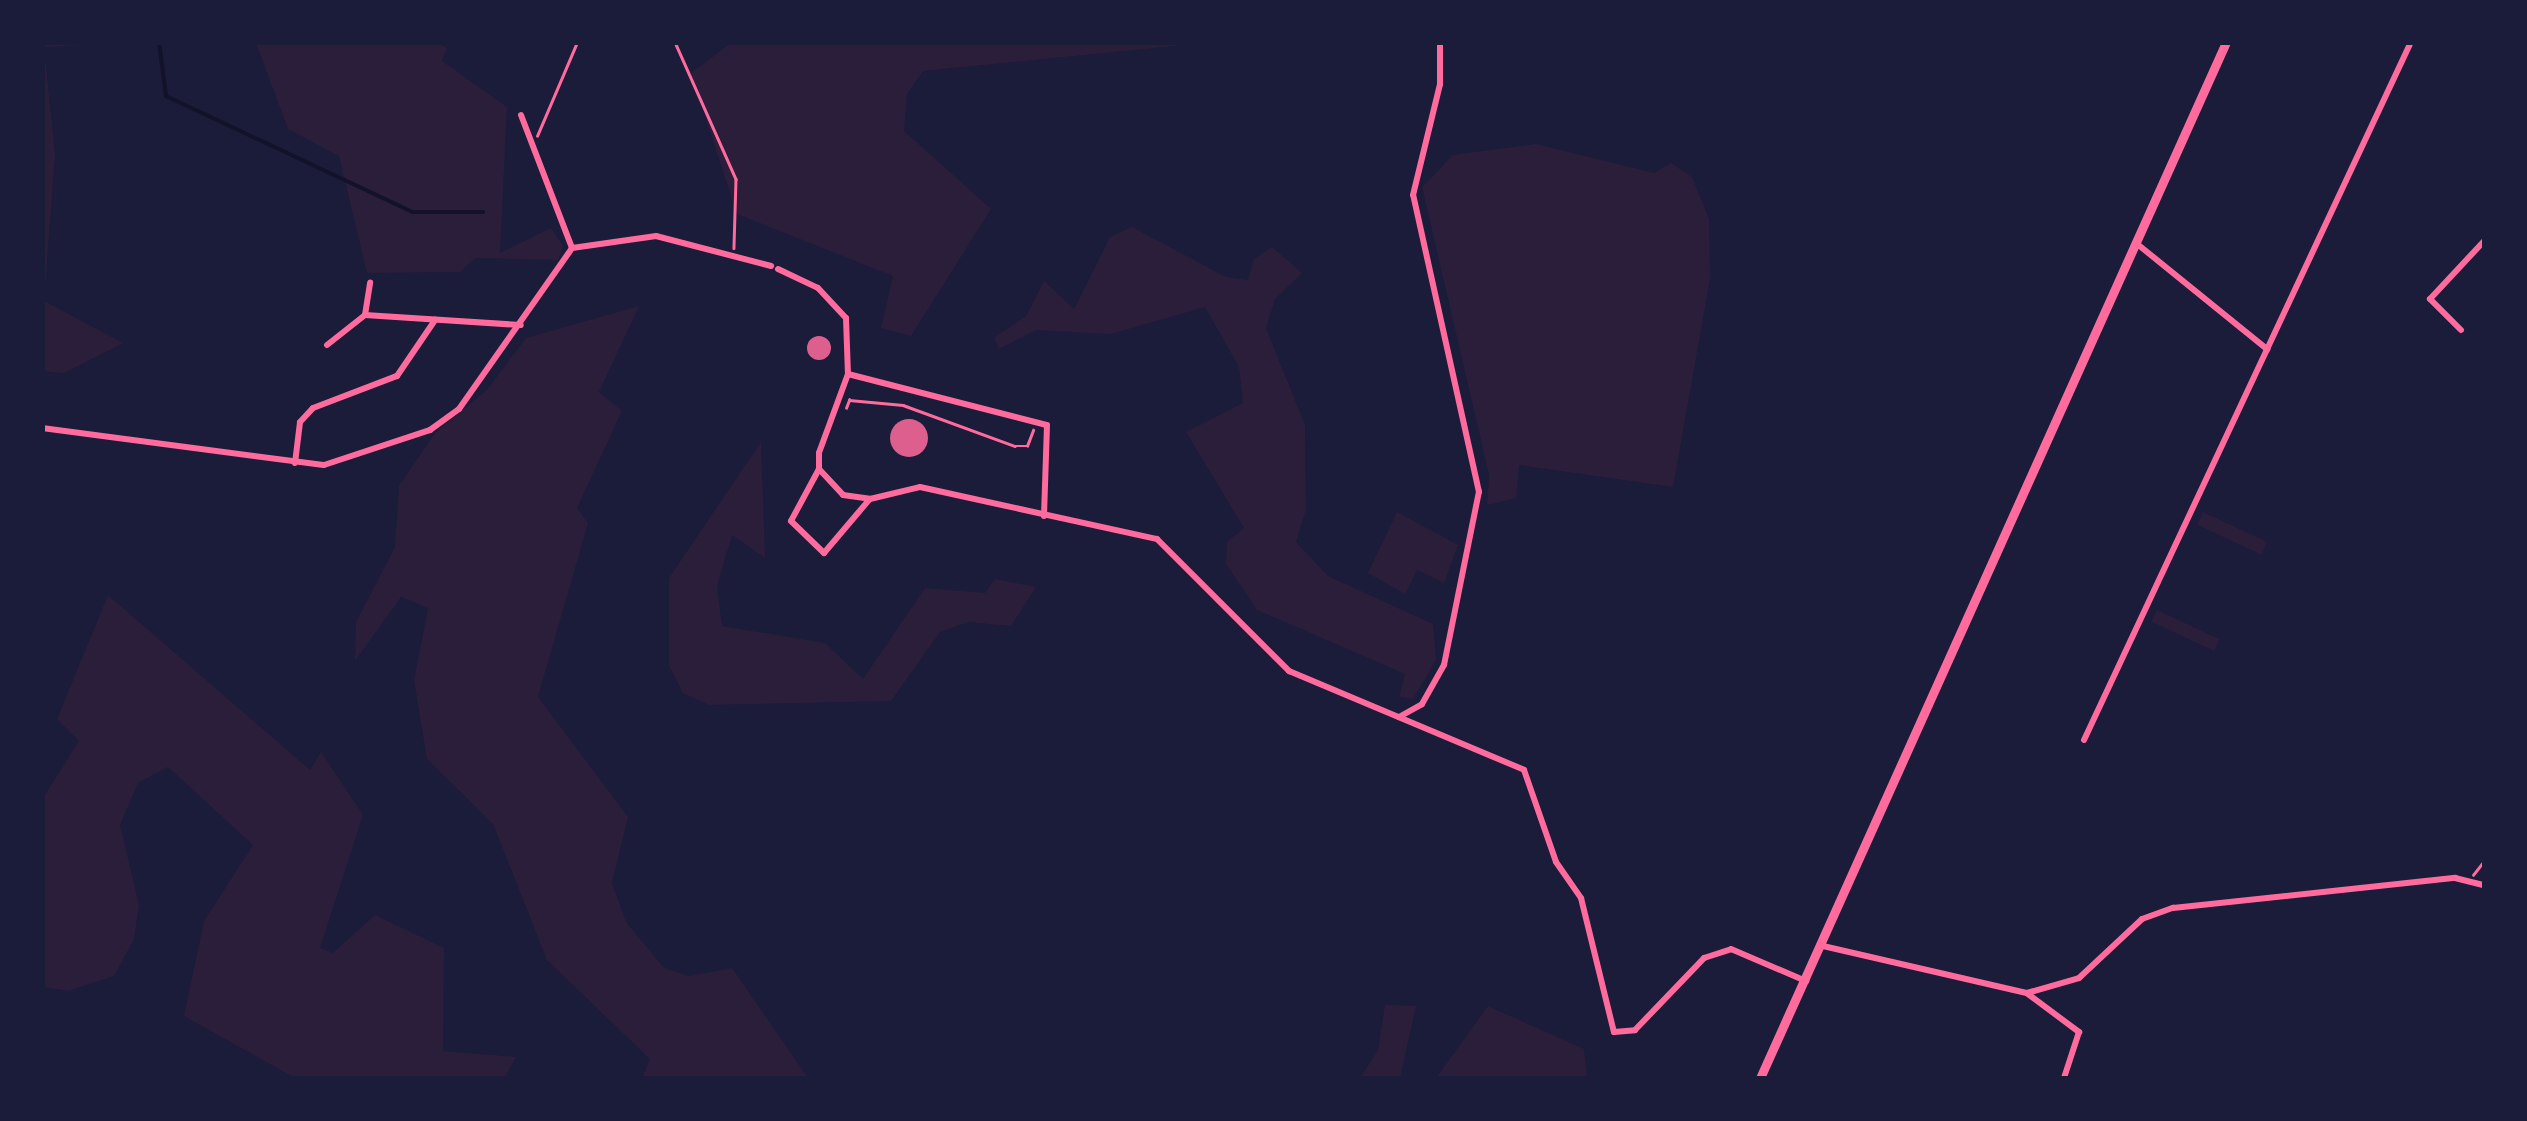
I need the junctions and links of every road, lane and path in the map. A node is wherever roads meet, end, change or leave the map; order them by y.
1 (578, 42) edge
2 (675, 42) edge
3 (1440, 42) edge
4 (2226, 42) edge
5 (2411, 42) edge
6 (520, 115) dead end
7 (535, 142) junction
8 (2484, 241) edge
9 (2135, 242) junction
10 (572, 248) junction
11 (732, 254) junction
12 (370, 282) dead end
13 (365, 315) junction
14 (435, 320) junction
15 (522, 325) junction
16 (2461, 330) dead end
17 (327, 345) dead end
18 (2267, 349) junction
19 (848, 374) junction
20 (849, 400) dead end
21 (1037, 419) junction
22 (42, 428) edge
23 (295, 463) junction
24 (819, 469) junction
25 (870, 499) junction
26 (1044, 516) junction
27 (1399, 717) junction
28 (2084, 740) dead end
29 (2484, 861) edge
30 (2471, 877) junction
31 (2484, 885) edge
32 (1823, 946) junction
33 (1806, 982) junction
34 (2027, 994) junction
35 (1760, 1078) edge
36 (2064, 1078) edge

1 - 7 path
2 - 11 path
3 - 27 street
4 - 9 main road
5 - 18 street
6 - 7 street
7 - 10 street
8 - 16 street
9 - 18 street
9 - 32 main road
10 - 11 street
10 - 15 street
11 - 19 street
12 - 13 street
13 - 14 street
13 - 17 street
14 - 15 street
14 - 23 street
15 - 23 street
18 - 28 street
19 - 21 street
19 - 24 street
20 - 21 path
21 - 26 street
22 - 23 street
24 - 25 street
24 - 25 street
25 - 26 street
26 - 27 street
27 - 33 street
29 - 30 path
30 - 31 street
30 - 34 street
32 - 33 main road
32 - 34 street
33 - 35 main road
34 - 36 street

